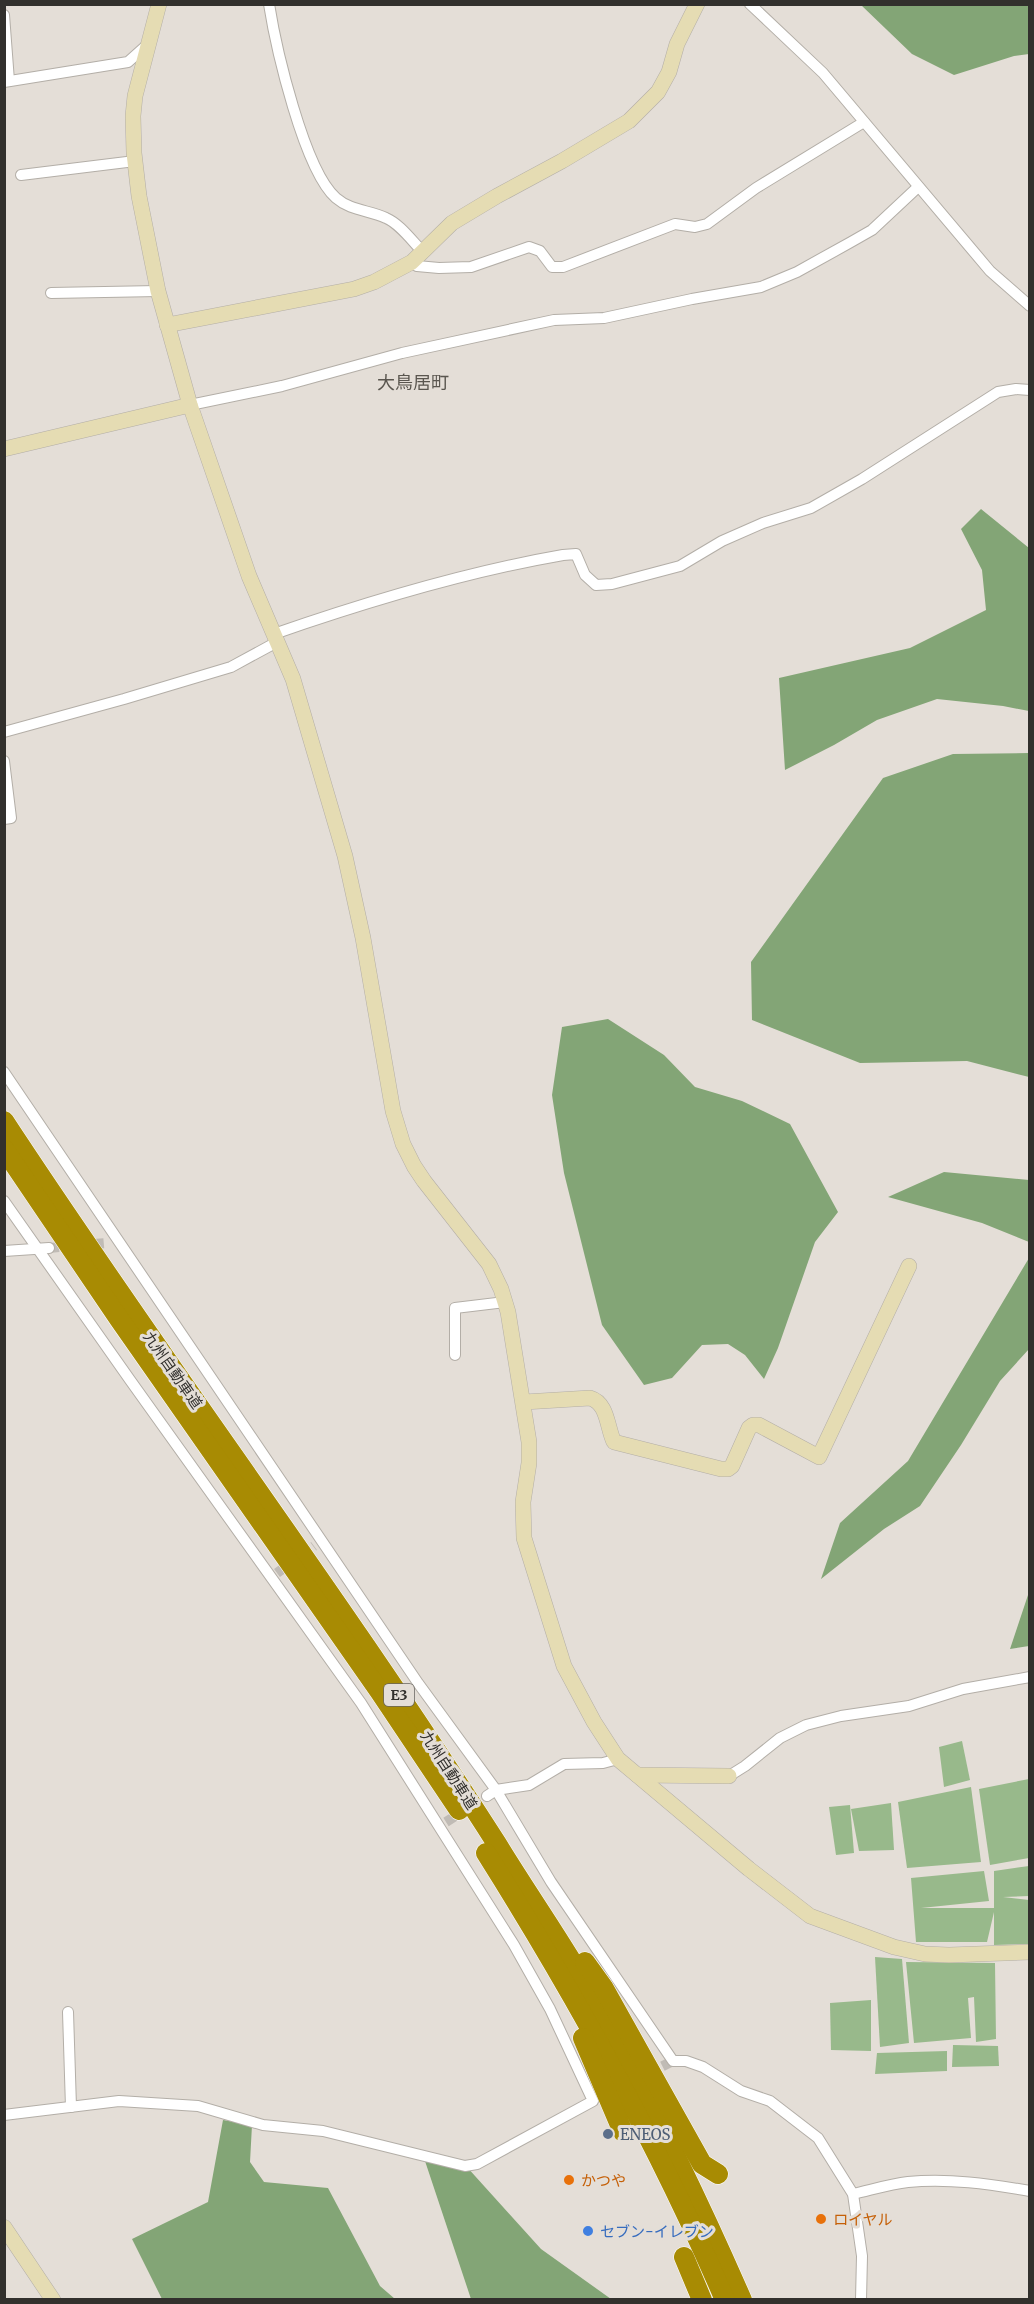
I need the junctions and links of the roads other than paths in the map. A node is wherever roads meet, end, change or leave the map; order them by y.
1 (159, 4) edge
2 (269, 4) edge
3 (697, 4) edge
4 (750, 4) edge
5 (4, 15) edge
6 (147, 45) junction
7 (7, 81) edge
8 (864, 122) junction
9 (135, 161) junction
10 (21, 175) dead end
11 (918, 187) junction
12 (418, 257) junction
13 (158, 291) junction
14 (51, 293) dead end
15 (1029, 306) edge
16 (167, 325) junction
17 (1029, 390) edge
18 (189, 405) junction
19 (4, 449) edge
20 (276, 638) junction
21 (4, 732) edge
22 (4, 761) edge
23 (4, 819) edge
24 (4, 1072) edge
25 (4, 1121) edge
26 (4, 1149) edge
27 (4, 1201) edge
28 (44, 1248) junction
29 (4, 1251) edge
30 (909, 1266) dead end
31 (505, 1302) junction
32 (455, 1355) dead end
33 (524, 1402) junction
34 (1029, 1677) edge
35 (618, 1759) junction
36 (447, 1766) junction
37 (638, 1774) junction
38 (729, 1776) joint
39 (491, 1793) junction
40 (492, 1863) junction
41 (1029, 1952) edge
42 (68, 2012) dead end
43 (71, 2107) junction
44 (4, 2115) edge
45 (623, 2132) dead end
46 (718, 2174) dead end
47 (1029, 2191) edge
48 (853, 2194) junction
49 (4, 2227) edge
50 (684, 2257) dead end
51 (53, 2300) edge
52 (702, 2300) edge
53 (725, 2300) edge
54 (742, 2300) edge
55 (861, 2300) edge

1 - 6 street
2 - 12 street
3 - 12 street
4 - 8 street
5 - 7 street
6 - 7 street
6 - 9 street
8 - 11 street
8 - 12 street
9 - 10 street
9 - 13 street
11 - 15 street
11 - 18 street
12 - 16 street
13 - 14 street
13 - 16 street
16 - 18 street
17 - 20 street
18 - 19 street
18 - 20 street
20 - 21 street
20 - 31 street
22 - 23 street
24 - 39 street
25 - 36 highway, 九州自動車道 / E3
26 - 40 highway, 九州自動車道 / E3
27 - 28 street
28 - 29 street
28 - 43 street
30 - 33 street
31 - 32 street
31 - 33 street
33 - 35 street
34 - 38 street
35 - 37 street
35 - 39 street
36 - 46 highway
36 - 54 highway, 九州自動車道 / E3
37 - 38 street
37 - 41 street
39 - 48 street
40 - 45 highway
40 - 53 highway, 九州自動車道 / E3
42 - 43 street
43 - 44 street
47 - 48 street
48 - 55 street
49 - 51 street
50 - 52 highway

